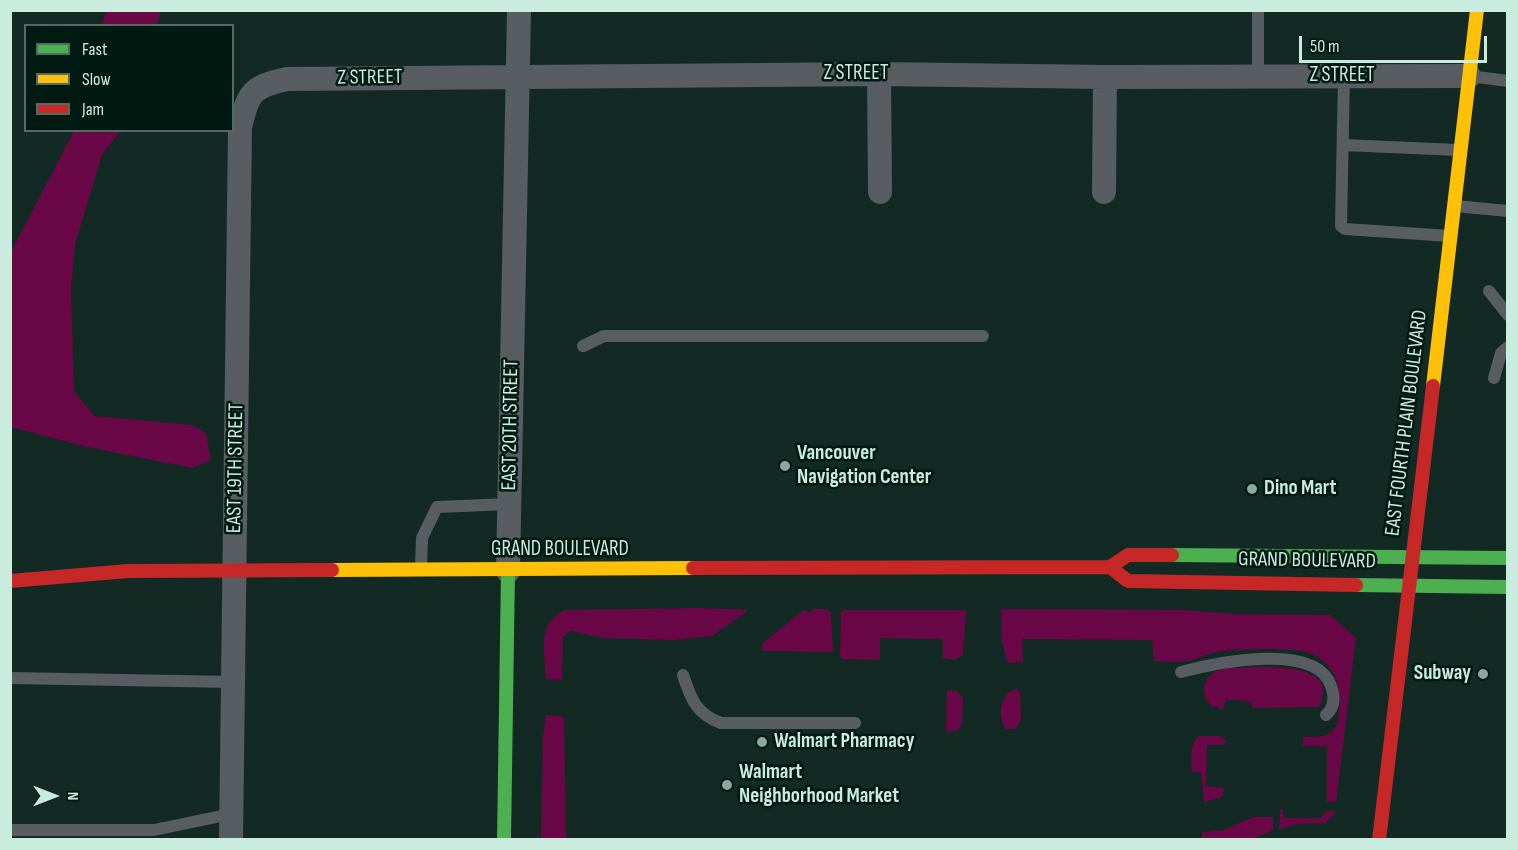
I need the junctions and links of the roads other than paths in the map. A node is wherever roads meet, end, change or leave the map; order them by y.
1 (519, 10) edge
2 (1258, 10) edge
3 (1477, 10) edge
4 (879, 74) junction
5 (518, 76) junction
6 (1344, 76) junction
7 (1469, 76) junction
8 (1105, 77) junction
9 (1258, 77) junction
10 (1508, 81) edge
11 (248, 97) joint
12 (1342, 145) junction
13 (1460, 150) junction
14 (880, 192) dead end
15 (1104, 192) dead end
16 (1454, 206) junction
17 (1508, 211) edge
18 (1450, 236) junction
19 (1489, 291) dead end
20 (1507, 316) edge
21 (983, 336) dead end
22 (583, 346) dead end
23 (1508, 347) edge
24 (1494, 378) dead end
25 (510, 504) junction
26 (1412, 555) junction
27 (1508, 558) edge
28 (1110, 567) junction
29 (234, 570) junction
30 (416, 571) junction
31 (508, 571) junction
32 (10, 581) edge
33 (1409, 585) junction
34 (1508, 587) edge
35 (1181, 672) dead end
36 (683, 675) dead end
37 (10, 678) edge
38 (233, 682) junction
39 (1326, 715) dead end
40 (855, 723) dead end
41 (231, 814) junction
42 (10, 830) edge
43 (231, 840) edge
44 (504, 840) edge
45 (1378, 840) edge

1 - 5 street, EAST 20TH STREET
2 - 9 lane
3 - 7 main road, EAST FOURTH PLAIN BOULEVARD
4 - 5 street, Z STREET
4 - 8 street, Z STREET
4 - 14 street
5 - 11 street, Z STREET
5 - 25 street, EAST 20TH STREET
6 - 7 street, Z STREET
6 - 9 street, Z STREET
6 - 12 lane
7 - 10 lane
7 - 13 main road, EAST FOURTH PLAIN BOULEVARD
8 - 9 street, Z STREET
8 - 15 street
11 - 29 street, EAST 19TH STREET
12 - 13 lane
12 - 18 lane
13 - 16 main road, EAST FOURTH PLAIN BOULEVARD
16 - 17 lane
16 - 18 main road, EAST FOURTH PLAIN BOULEVARD
18 - 26 main road, EAST FOURTH PLAIN BOULEVARD
19 - 20 lane
21 - 22 lane
23 - 24 lane
25 - 30 lane
25 - 31 street, EAST 20TH STREET
26 - 27 main road, GRAND BOULEVARD
26 - 28 main road, GRAND BOULEVARD
26 - 33 main road, EAST FOURTH PLAIN BOULEVARD
28 - 31 main road, GRAND BOULEVARD
28 - 33 main road, GRAND BOULEVARD
29 - 30 main road, GRAND BOULEVARD
29 - 32 main road, GRAND BOULEVARD
29 - 38 street, EAST 19TH STREET
30 - 31 main road, GRAND BOULEVARD
31 - 44 main road, EAST 20TH STREET
33 - 34 main road, GRAND BOULEVARD
33 - 45 main road, EAST FOURTH PLAIN BOULEVARD
35 - 39 lane
36 - 40 lane
37 - 38 lane
38 - 41 street, EAST 19TH STREET
41 - 42 lane
41 - 43 street, EAST 19TH STREET

